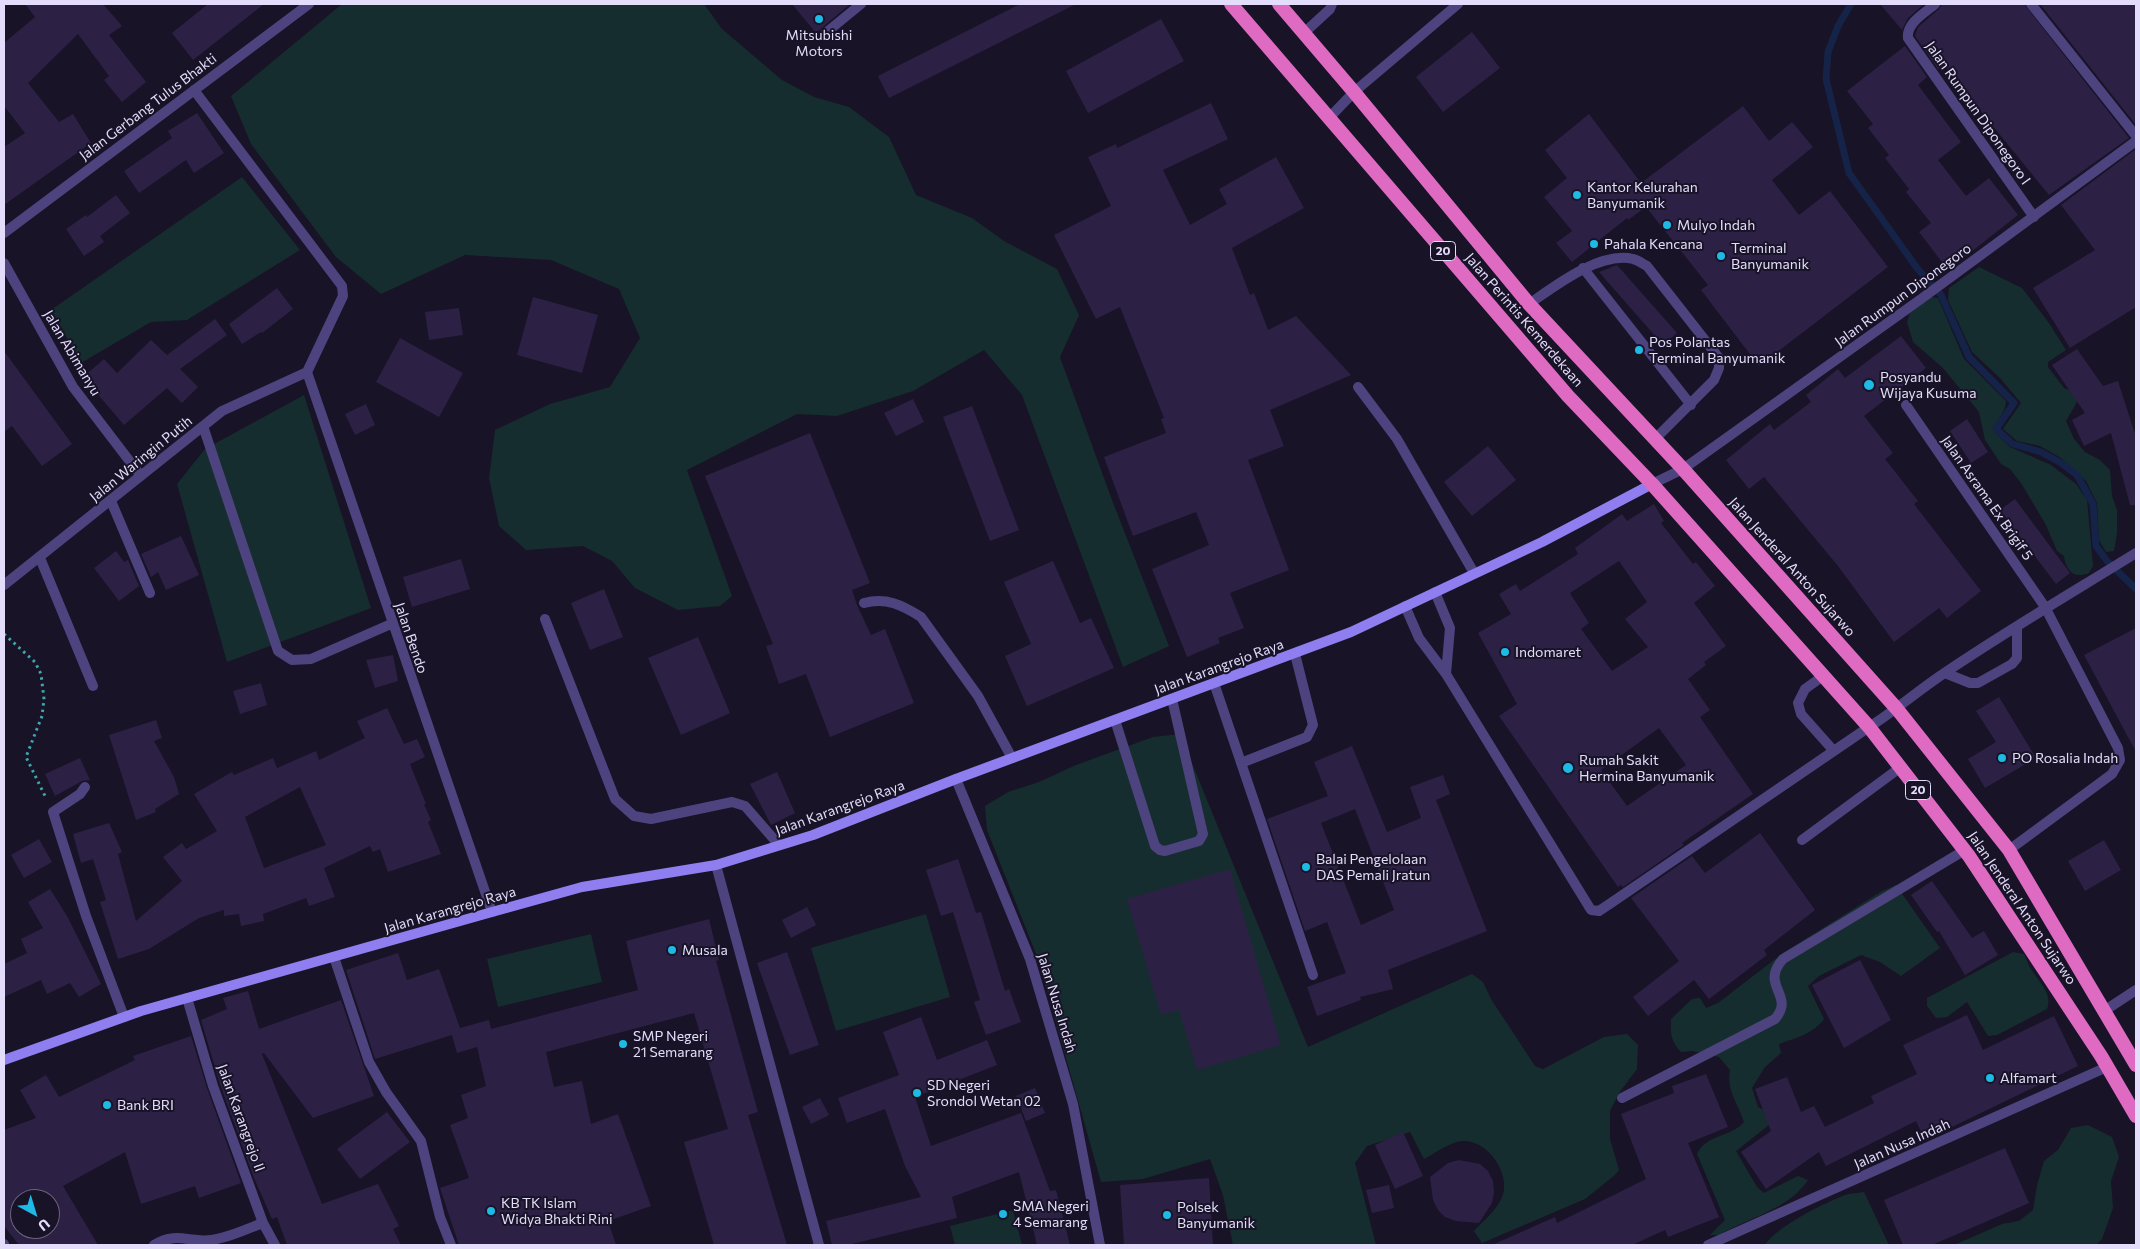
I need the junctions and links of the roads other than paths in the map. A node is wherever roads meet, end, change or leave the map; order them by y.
1 (861, 4) edge
2 (1231, 4) edge
3 (1279, 4) edge
4 (1332, 4) edge
5 (1458, 4) edge
6 (1935, 4) edge
7 (2031, 4) edge
8 (302, 6) edge
9 (1304, 33) junction
10 (822, 36) dead end
11 (194, 90) junction
12 (1354, 92) junction
13 (1329, 118) junction
14 (2136, 136) edge
15 (2136, 142) edge
16 (2034, 217) junction
17 (4, 233) edge
18 (4, 263) edge
19 (1583, 268) junction
20 (1529, 304) junction
21 (307, 372) junction
22 (1358, 387) dead end
23 (1691, 405) junction
24 (1906, 405) dead end
25 (203, 426) junction
26 (1655, 439) junction
27 (1683, 469) junction
28 (141, 476) junction
29 (1656, 489) junction
30 (111, 501) junction
31 (2136, 552) edge
32 (40, 558) junction
33 (1474, 573) junction
34 (4, 585) edge
35 (1435, 592) junction
36 (150, 593) dead end
37 (864, 603) dead end
38 (1405, 606) junction
39 (2045, 607) junction
40 (545, 619) dead end
41 (391, 624) junction
42 (2017, 627) junction
43 (1294, 654) junction
44 (1945, 673) junction
45 (1446, 674) junction
46 (1823, 676) junction
47 (1214, 683) junction
48 (93, 686) dead end
49 (1172, 699) junction
50 (1897, 709) junction
51 (1115, 720) junction
52 (1869, 727) junction
53 (1832, 750) junction
54 (1012, 758) junction
55 (1241, 762) junction
56 (1901, 767) junction
57 (956, 779) junction
58 (86, 786) dead end
59 (1802, 840) dead end
60 (779, 845) junction
61 (1965, 850) junction
62 (2009, 850) junction
63 (716, 865) junction
64 (492, 912) junction
65 (334, 957) junction
66 (1313, 975) dead end
67 (2136, 990) edge
68 (187, 998) junction
69 (2104, 1011) junction
70 (124, 1017) junction
71 (4, 1060) edge
72 (2136, 1066) edge
73 (2108, 1067) junction
74 (1622, 1098) dead end
75 (2136, 1116) edge
76 (263, 1223) junction
77 (154, 1245) edge
78 (275, 1245) edge
79 (451, 1245) edge
80 (819, 1245) edge
81 (1100, 1245) edge
82 (1708, 1245) edge

1 - 10 street
2 - 13 highway, Jalan Perintis Kemerdekaan / 20
3 - 9 highway, Jalan Perintis Kemerdekaan / 20
4 - 9 street
5 - 12 street
6 - 16 street, Jalan Rumpun Diponegoro I
7 - 14 street
8 - 11 street, Jalan Gerbang Tulus Bhakti
9 - 12 highway, Jalan Perintis Kemerdekaan / 20
11 - 17 street, Jalan Gerbang Tulus Bhakti
11 - 21 street
12 - 13 street
12 - 20 highway, Jalan Perintis Kemerdekaan / 20
13 - 29 highway, Jalan Perintis Kemerdekaan / 20
15 - 16 street, Jalan Rumpun Diponegoro
16 - 27 street, Jalan Rumpun Diponegoro
18 - 28 street, Jalan Abimanyu
19 - 20 street
19 - 23 street
19 - 23 street
20 - 26 highway, Jalan Perintis Kemerdekaan / 20
21 - 25 street, Jalan Waringin Putih
21 - 41 street, Jalan Bendo
22 - 33 street
23 - 26 street
24 - 39 street, Jalan Asrama Ex Brigif 5
25 - 28 street, Jalan Waringin Putih
25 - 41 street
26 - 27 highway, Jalan Perintis Kemerdekaan / 20
27 - 29 street, Jalan Rumpun Diponegoro
27 - 50 highway, Jalan Jenderal Anton Sujarwo / 20
28 - 30 street, Jalan Waringin Putih
29 - 33 main road, Jalan Karangrejo Raya
29 - 46 highway, Jalan Jenderal Anton Sujarwo / 20
30 - 32 street, Jalan Waringin Putih
30 - 36 street
31 - 39 street
32 - 34 street, Jalan Waringin Putih
32 - 48 street
33 - 35 main road, Jalan Karangrejo Raya
35 - 38 main road, Jalan Karangrejo Raya
35 - 45 street
37 - 54 street
38 - 43 main road, Jalan Karangrejo Raya
38 - 45 street
39 - 42 street
39 - 62 street, Jalan Asrama Ex Brigif 5
40 - 60 street
41 - 64 street, Jalan Bendo
42 - 44 street
42 - 44 street
43 - 47 main road, Jalan Karangrejo Raya
43 - 55 street
44 - 50 street
45 - 53 street
46 - 52 highway, Jalan Jenderal Anton Sujarwo / 20
46 - 53 street
47 - 49 main road, Jalan Karangrejo Raya
47 - 55 street
49 - 51 main road, Jalan Karangrejo Raya
49 - 51 street
50 - 52 street
50 - 62 highway, Jalan Jenderal Anton Sujarwo / 20
51 - 54 main road, Jalan Karangrejo Raya
52 - 53 street
52 - 56 highway, Jalan Jenderal Anton Sujarwo / 20
54 - 57 main road, Jalan Karangrejo Raya
55 - 66 street
56 - 59 street
56 - 61 highway, Jalan Jenderal Anton Sujarwo / 20
57 - 60 main road, Jalan Karangrejo Raya
57 - 81 street, Jalan Nusa Indah
58 - 70 street
60 - 63 main road, Jalan Karangrejo Raya
61 - 73 highway, Jalan Jenderal Anton Sujarwo / 20
61 - 74 street
62 - 69 highway, Jalan Jenderal Anton Sujarwo / 20
63 - 64 main road, Jalan Karangrejo Raya
63 - 80 street
64 - 65 main road, Jalan Karangrejo Raya
65 - 68 main road, Jalan Karangrejo Raya
65 - 79 street
67 - 69 street
68 - 70 main road, Jalan Karangrejo Raya
68 - 76 street, Jalan Karangrejo II
69 - 72 highway, Jalan Jenderal Anton Sujarwo / 20
70 - 71 main road, Jalan Karangrejo Raya
73 - 75 highway, Jalan Jenderal Anton Sujarwo / 20
73 - 82 street, Jalan Nusa Indah
76 - 77 street
76 - 78 street, Jalan Karangrejo II

